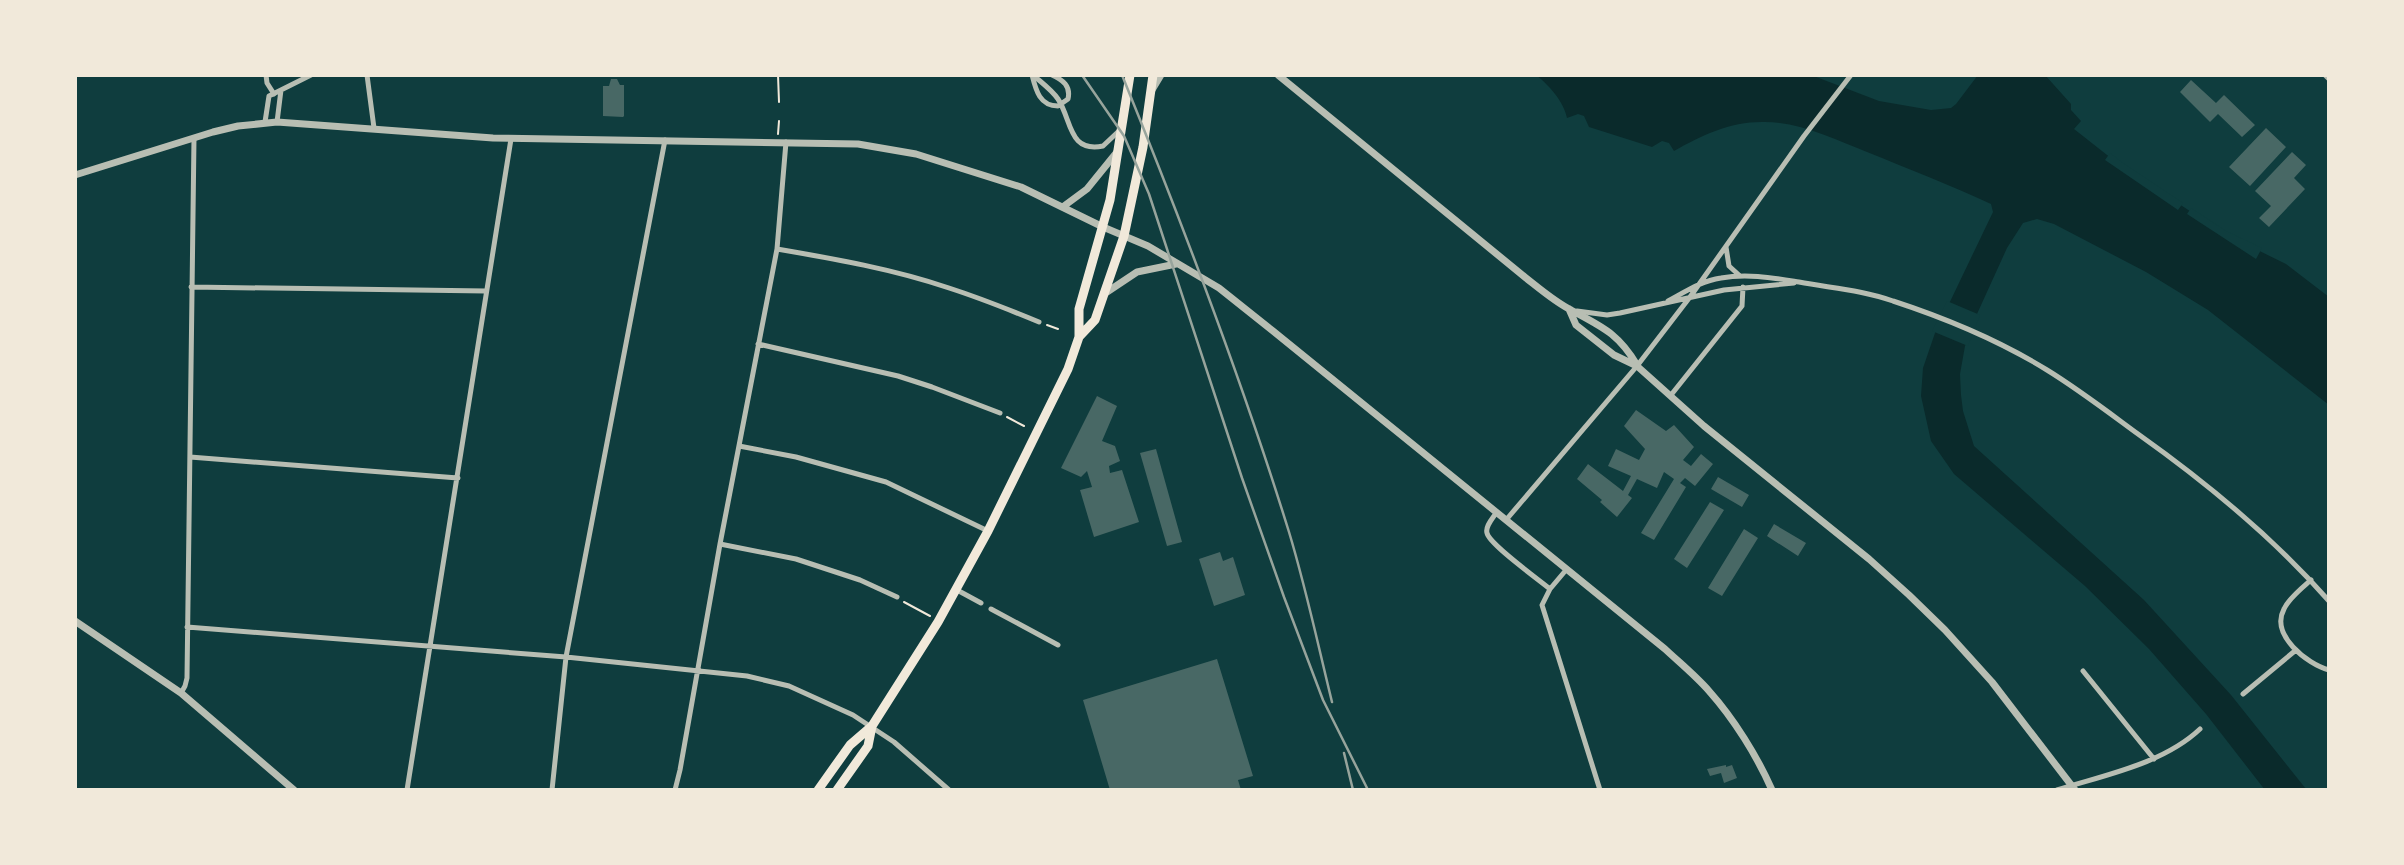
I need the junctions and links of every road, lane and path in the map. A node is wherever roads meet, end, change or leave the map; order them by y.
1 (267, 75) edge
2 (311, 75) edge
3 (367, 75) edge
4 (778, 75) edge
5 (1032, 75) edge
6 (1052, 75) edge
7 (1130, 75) edge
8 (1153, 75) edge
9 (1161, 75) edge
10 (1278, 75) edge
11 (1851, 75) edge
12 (281, 89) junction
13 (274, 94) junction
14 (1150, 94) junction
15 (779, 102) dead end
16 (1061, 105) junction
17 (276, 121) junction
18 (779, 121) dead end
19 (265, 122) junction
20 (1122, 127) junction
21 (374, 128) junction
22 (194, 138) junction
23 (511, 139) junction
24 (664, 140) junction
25 (782, 142) junction
26 (1118, 152) junction
27 (75, 175) edge
28 (1064, 206) junction
29 (1102, 227) junction
30 (1124, 236) junction
31 (1726, 245) junction
32 (777, 249) junction
33 (1176, 264) junction
34 (1740, 276) junction
35 (1801, 283) junction
36 (1699, 284) junction
37 (191, 287) junction
38 (1743, 287) junction
39 (486, 291) junction
40 (1107, 292) junction
41 (1690, 297) junction
42 (1668, 301) junction
43 (1569, 309) junction
44 (1040, 322) dead end
45 (1052, 326) dead end
46 (1058, 328) dead end
47 (1079, 337) junction
48 (758, 344) junction
49 (1637, 366) junction
50 (1671, 395) junction
51 (1000, 413) joint
52 (1024, 426) dead end
53 (739, 446) junction
54 (190, 457) junction
55 (458, 478) junction
56 (1496, 513) junction
57 (1506, 520) junction
58 (988, 531) junction
59 (720, 544) junction
60 (1566, 570) junction
61 (2311, 580) junction
62 (1550, 589) junction
63 (957, 590) junction
64 (897, 597) dead end
65 (2329, 601) edge
66 (981, 603) dead end
67 (909, 605) dead end
68 (991, 609) dead end
69 (75, 621) edge
70 (939, 622) junction
71 (187, 627) junction
72 (1058, 645) dead end
73 (430, 647) junction
74 (2296, 650) junction
75 (566, 657) junction
76 (2329, 670) edge
77 (699, 671) junction
78 (2083, 671) dead end
79 (181, 693) junction
80 (2243, 694) dead end
81 (872, 726) junction
82 (2200, 729) dead end
83 (2154, 758) junction
84 (2074, 787) edge
85 (294, 790) edge
86 (407, 790) edge
87 (552, 790) edge
88 (675, 790) edge
89 (818, 790) edge
90 (837, 790) edge
91 (949, 790) edge
92 (1600, 790) edge
93 (1772, 790) edge
94 (2057, 790) edge

1 - 13 street
2 - 12 street
3 - 21 street
4 - 15 path
5 - 16 street
5 - 16 street
6 - 16 street
7 - 20 main road
8 - 14 main road
9 - 14 street
10 - 43 street
11 - 31 street
12 - 13 street
12 - 17 street
13 - 19 street
14 - 30 main road
16 - 20 street
17 - 19 street
17 - 21 street
18 - 25 path
19 - 22 street
20 - 26 main road
21 - 23 street
22 - 27 street
22 - 37 street
23 - 24 street
23 - 39 street
24 - 25 street
24 - 75 street
25 - 28 street
25 - 32 street
26 - 28 street
26 - 29 main road
28 - 29 street
29 - 30 street
29 - 47 main road
30 - 33 street
30 - 40 main road
31 - 34 street
31 - 36 street
32 - 44 street
32 - 48 street
33 - 40 street
33 - 56 street
34 - 35 street
34 - 36 street
35 - 38 street
35 - 61 street
36 - 41 street
36 - 42 street
37 - 39 street
37 - 54 street
38 - 41 street
38 - 50 street
39 - 55 street
40 - 47 main road
41 - 42 street
41 - 49 street
42 - 43 street
43 - 49 street
43 - 49 street
45 - 46 path
47 - 58 main road
48 - 51 street
48 - 53 street
49 - 50 street
49 - 57 street
50 - 84 street
51 - 52 path
53 - 58 street
53 - 59 street
54 - 55 street
54 - 71 street
55 - 73 street
56 - 57 street
56 - 62 street
57 - 60 street
58 - 63 main road
59 - 64 street
59 - 77 street
60 - 62 street
60 - 93 street
61 - 65 street
61 - 74 street
62 - 92 street
63 - 66 street
63 - 70 main road
67 - 70 path
68 - 72 street
69 - 79 street
70 - 81 main road
71 - 73 street
71 - 79 street
73 - 75 street
73 - 86 street
74 - 76 street
74 - 80 street
75 - 77 street
75 - 87 street
77 - 81 street
77 - 88 street
78 - 83 street
79 - 85 street
81 - 89 main road
81 - 90 main road
81 - 91 street
82 - 83 street
83 - 84 street
84 - 94 street

